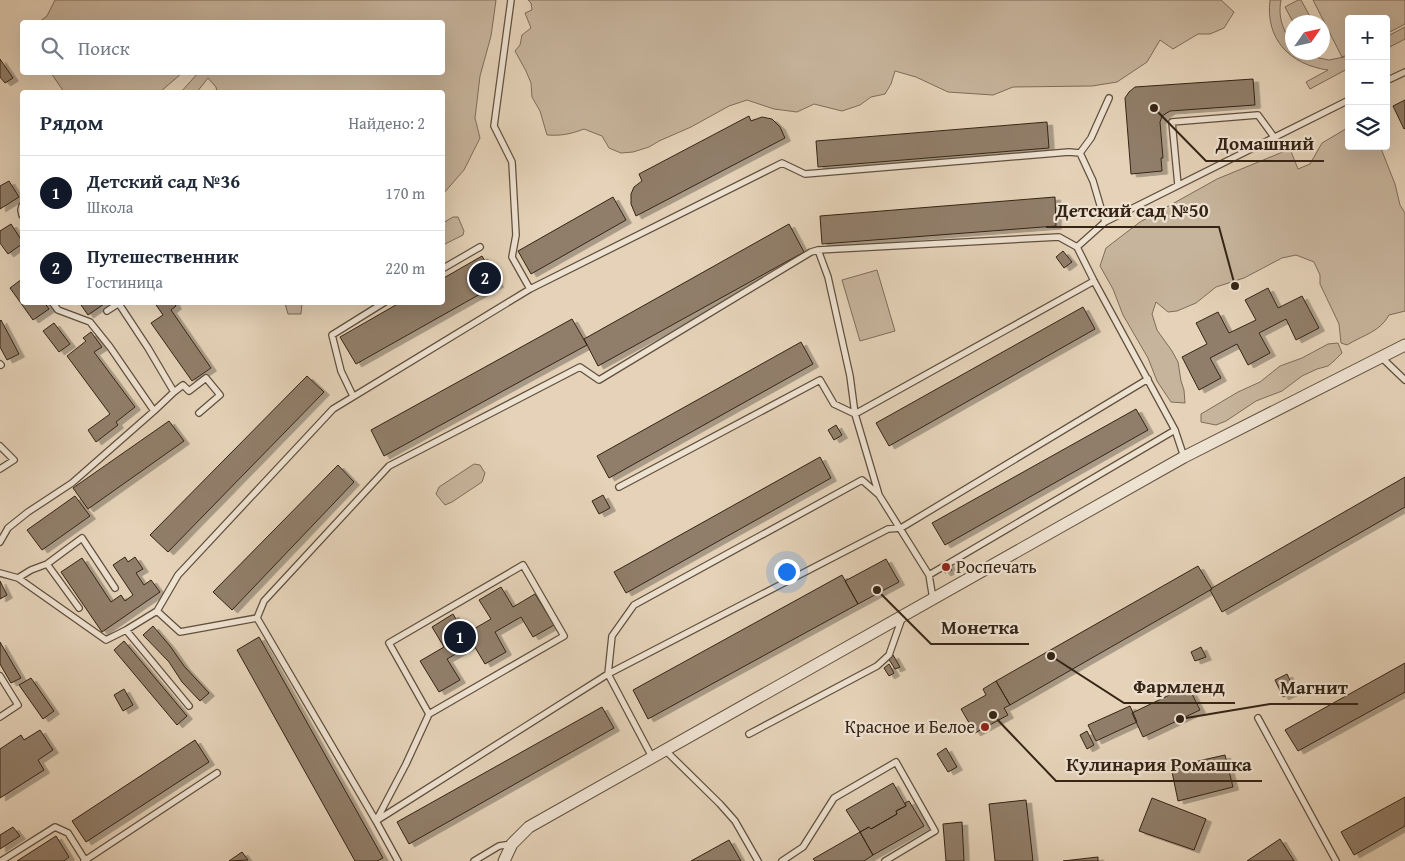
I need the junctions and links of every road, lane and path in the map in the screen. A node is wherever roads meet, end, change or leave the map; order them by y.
1 (511, 0) edge
2 (1405, 72) edge
3 (1390, 79) edge
4 (1109, 98) dead end
5 (1345, 102) edge
6 (1274, 137) junction
7 (1080, 154) junction
8 (1178, 185) junction
9 (1105, 222) junction
10 (480, 248) dead end
11 (1077, 248) junction
12 (818, 250) junction
13 (445, 267) edge
14 (1094, 281) junction
15 (530, 289) junction
16 (54, 305) edge
17 (117, 305) edge
18 (121, 305) edge
19 (380, 305) edge
20 (107, 311) dead end
21 (1405, 345) edge
22 (1381, 358) junction
23 (1148, 379) junction
24 (1405, 380) edge
25 (174, 392) junction
26 (353, 396) junction
27 (154, 411) junction
28 (199, 413) dead end
29 (855, 414) junction
30 (1175, 430) junction
31 (0, 446) edge
32 (1184, 457) junction
33 (0, 469) edge
34 (619, 487) dead end
35 (880, 494) junction
36 (901, 528) junction
37 (0, 542) edge
38 (47, 564) junction
39 (0, 573) edge
40 (929, 575) junction
41 (18, 578) junction
42 (115, 588) dead end
43 (933, 599) junction
44 (79, 608) dead end
45 (157, 611) junction
46 (903, 615) junction
47 (256, 618) junction
48 (126, 630) junction
49 (608, 674) junction
50 (0, 676) edge
51 (189, 706) dead end
52 (429, 714) junction
53 (0, 717) edge
54 (1258, 718) dead end
55 (749, 734) dead end
56 (664, 750) junction
57 (652, 758) junction
58 (217, 773) dead end
59 (376, 821) junction
60 (512, 844) junction
61 (84, 860) edge
62 (1, 861) edge
63 (398, 861) edge
64 (474, 861) edge
65 (504, 861) edge
66 (758, 861) edge
67 (782, 861) edge
68 (885, 861) edge
69 (1336, 861) edge

1 - 15 lane
2 - 3 lane
4 - 7 lane
5 - 6 lane
6 - 8 lane
6 - 8 lane
7 - 9 lane
7 - 15 lane
8 - 9 lane
9 - 11 lane
10 - 13 lane
11 - 12 lane
11 - 14 lane
12 - 29 lane
12 - 47 lane
14 - 23 lane
14 - 29 lane
15 - 26 lane
16 - 27 lane
17 - 20 lane
18 - 25 lane
19 - 26 lane
21 - 22 street
22 - 24 lane
22 - 32 street
23 - 30 lane
23 - 36 lane
25 - 27 lane
25 - 28 lane
26 - 45 lane
27 - 37 lane
29 - 34 lane
29 - 35 lane
30 - 32 lane
30 - 40 lane
31 - 33 lane
32 - 43 street
35 - 36 lane
35 - 49 lane
36 - 40 lane
36 - 49 lane
38 - 41 lane
38 - 42 lane
38 - 44 lane
39 - 41 lane
40 - 43 lane
41 - 48 lane
43 - 46 street
45 - 47 lane
45 - 48 lane
46 - 55 lane
46 - 56 street
47 - 59 lane
48 - 51 lane
49 - 57 lane
49 - 59 lane
50 - 53 lane
52 - 52 lane
52 - 59 lane
54 - 69 lane
56 - 57 street
56 - 66 lane
57 - 60 street
58 - 61 lane
59 - 63 lane
60 - 64 lane
60 - 65 street
61 - 62 lane
67 - 68 lane

